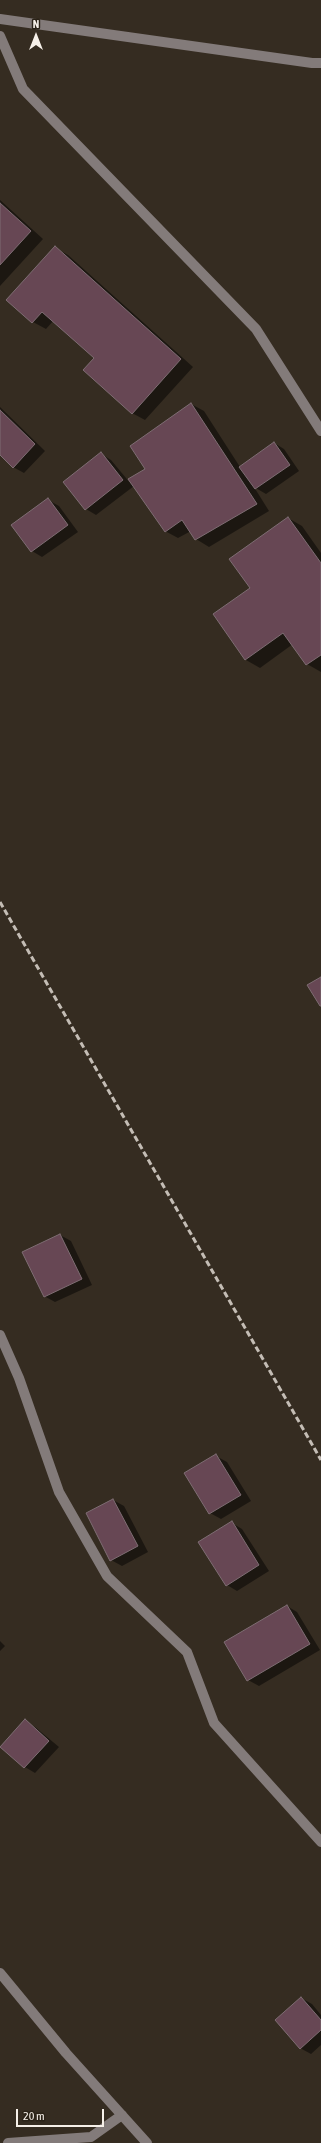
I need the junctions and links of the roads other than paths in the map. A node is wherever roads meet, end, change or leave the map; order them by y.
1 (0, 19) edge
2 (0, 36) edge
3 (321, 63) edge
4 (318, 415) edge
5 (321, 430) edge
6 (0, 1335) edge
7 (321, 1842) edge
8 (0, 1973) edge
9 (122, 2115) junction
10 (8, 2143) edge
11 (147, 2143) edge

1 - 3 street
2 - 4 street
4 - 5 street
6 - 7 street
8 - 9 street
9 - 10 street
9 - 11 street

